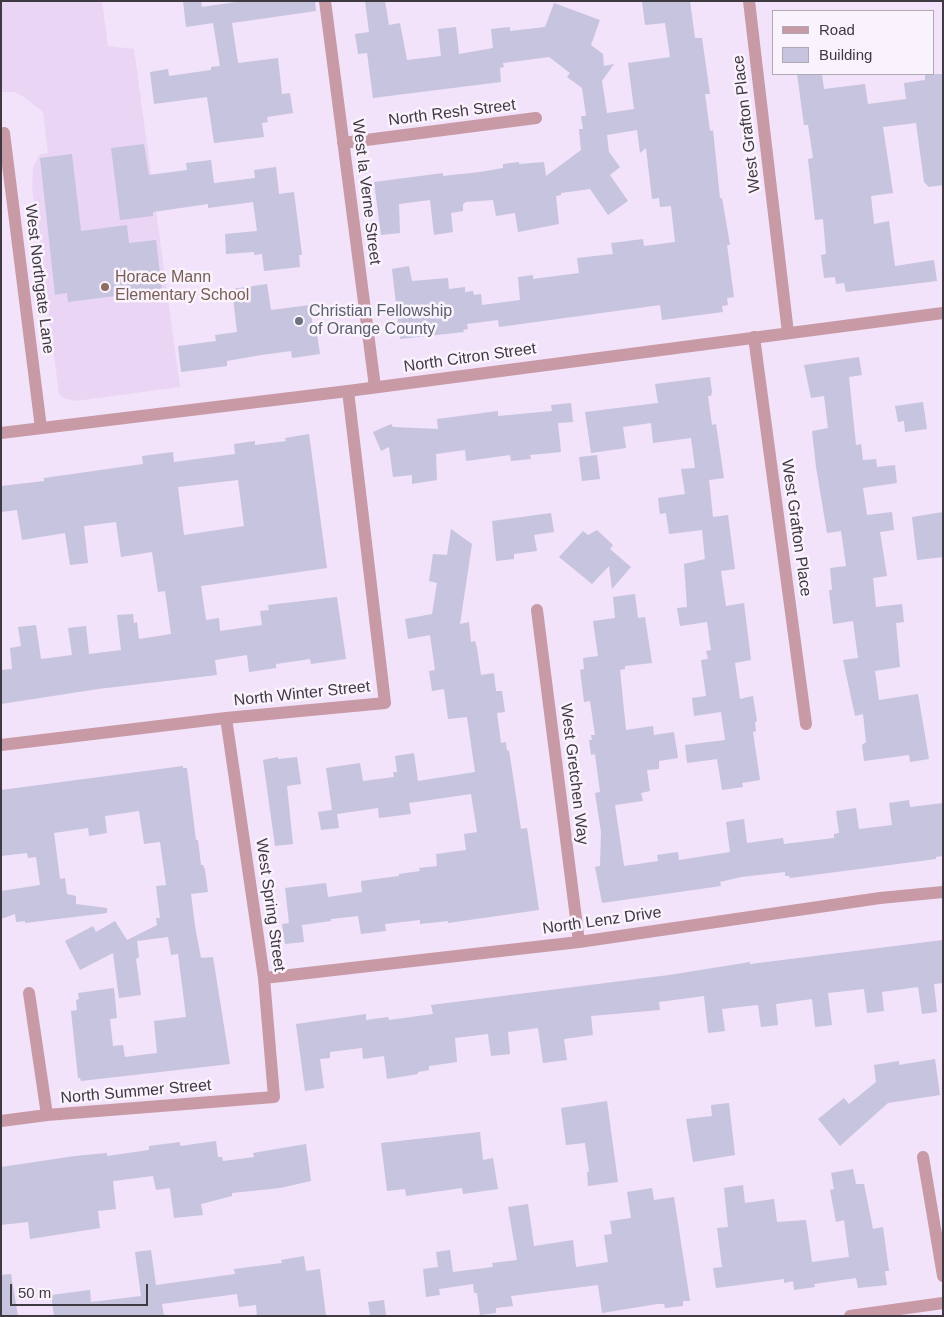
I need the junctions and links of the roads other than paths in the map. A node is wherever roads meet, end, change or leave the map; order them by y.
1 (325, 1) edge
2 (749, 1) edge
3 (536, 118) dead end
4 (4, 133) dead end
5 (343, 143) junction
6 (943, 313) edge
7 (788, 333) junction
8 (754, 337) junction
9 (375, 387) junction
10 (348, 391) junction
11 (41, 428) junction
12 (1, 433) edge
13 (538, 610) dead end
14 (226, 718) junction
15 (806, 724) dead end
16 (1, 745) edge
17 (943, 892) edge
18 (579, 942) junction
19 (264, 978) junction
20 (29, 993) dead end
21 (274, 1097) joint
22 (47, 1115) junction
23 (1, 1121) edge
24 (923, 1157) dead end
25 (943, 1276) edge
26 (943, 1303) edge
27 (850, 1316) edge

1 - 5 street, West la Verne Street
2 - 7 street, West Grafton Place
3 - 5 street, North Resh Street
4 - 11 street, West Northgate Lane
5 - 9 street, West la Verne Street
6 - 7 street, North Citron Street
7 - 8 street, North Citron Street
8 - 9 street, North Citron Street
8 - 15 street, West Grafton Place
9 - 10 street, North Citron Street
10 - 11 street, North Citron Street
10 - 14 street, North Winter Street
11 - 12 street, North Citron Street
13 - 18 street, West Gretchen Way
14 - 16 street, North Winter Street
14 - 19 street, West Spring Street
17 - 18 street, North Lenz Drive
18 - 19 street, North Lenz Drive
19 - 21 street, West Spring Street
20 - 22 street
21 - 22 street, North Summer Street
22 - 23 street, North Summer Street
24 - 25 street
26 - 27 street

